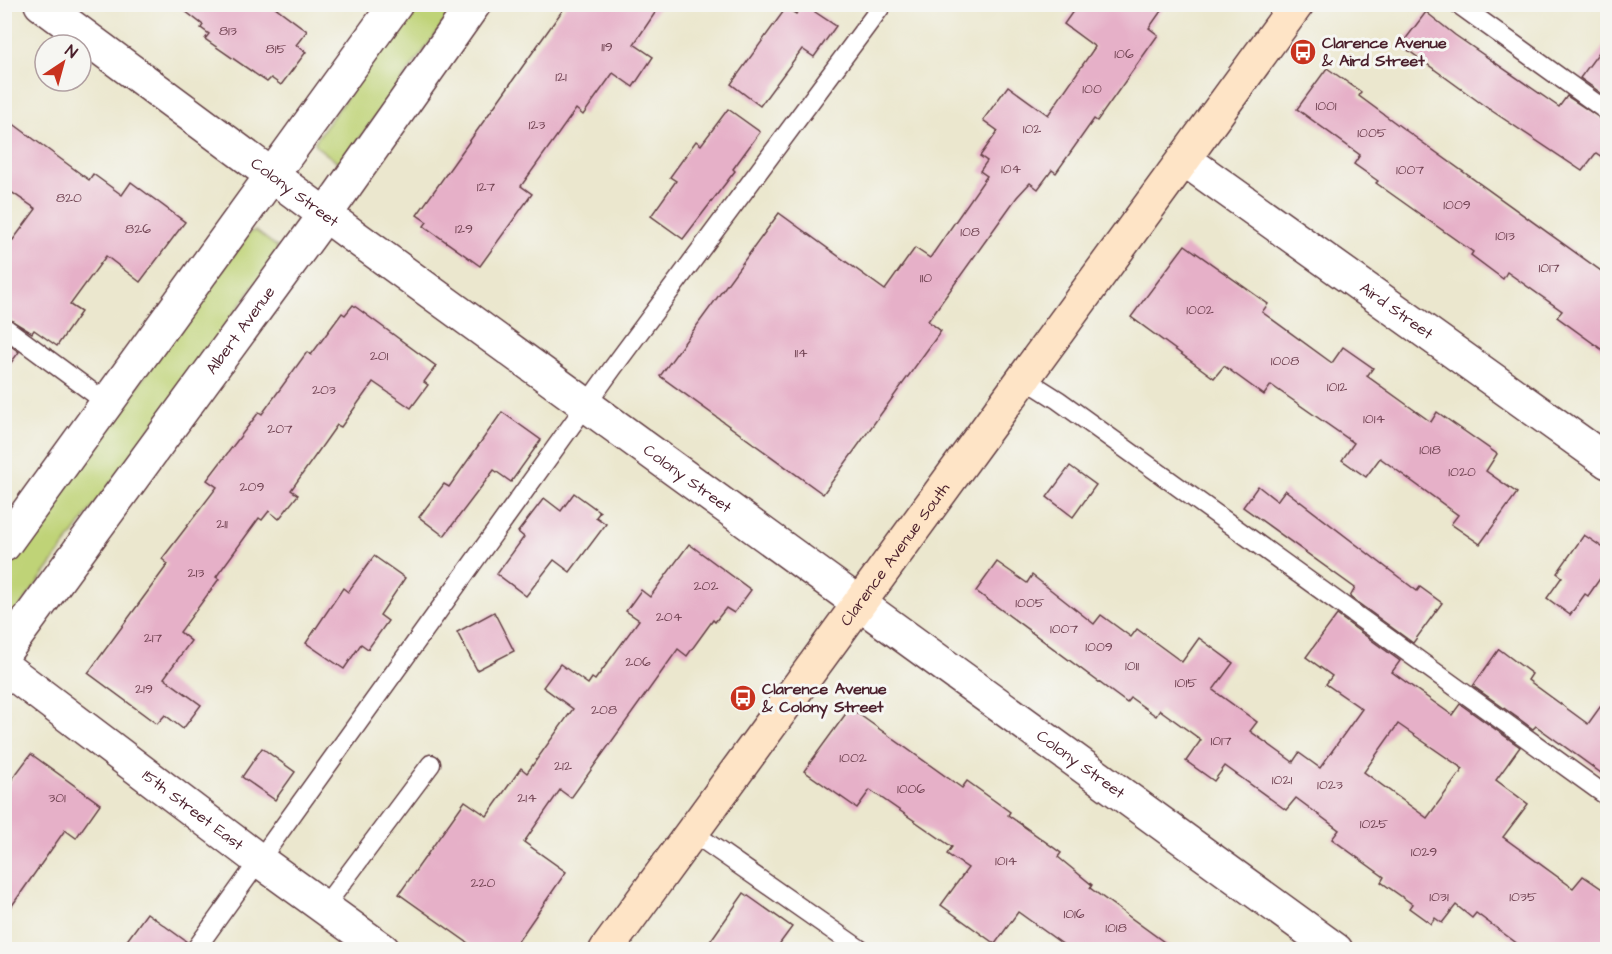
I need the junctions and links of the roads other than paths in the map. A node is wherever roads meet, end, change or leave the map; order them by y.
1 (41, 4) edge
2 (396, 4) edge
3 (474, 4) edge
4 (883, 4) edge
5 (1297, 4) edge
6 (1458, 4) edge
7 (1608, 112) edge
8 (1184, 159) junction
9 (273, 175) junction
10 (325, 215) junction
11 (4, 327) edge
12 (1024, 380) junction
13 (107, 403) junction
14 (588, 404) junction
15 (1608, 462) edge
16 (4, 545) edge
17 (860, 606) junction
18 (4, 653) edge
19 (4, 668) edge
20 (431, 764) dead end
21 (1608, 796) edge
22 (692, 832) junction
23 (260, 861) junction
24 (324, 907) junction
25 (195, 950) edge
26 (383, 950) edge
27 (606, 950) edge
28 (861, 950) edge
29 (1336, 950) edge

1 - 9 street, Colony Street
2 - 9 street
3 - 10 street, Albert Avenue
4 - 14 lane
5 - 8 main road, Clarence Avenue South
6 - 7 lane
8 - 12 main road, Clarence Avenue South
8 - 15 street, Aird Street
9 - 10 street, Colony Street
9 - 13 street
10 - 14 street, Colony Street
10 - 18 street, Albert Avenue
11 - 13 lane
12 - 17 main road, Clarence Avenue South
12 - 21 lane
13 - 16 street
14 - 17 street, Colony Street
14 - 23 lane
17 - 22 main road, Clarence Avenue South
17 - 29 street, Colony Street
19 - 23 street, 15th Street East
20 - 24 lane
22 - 27 main road, Clarence Avenue South
22 - 28 lane
23 - 24 street, 15th Street East
23 - 25 lane
24 - 26 street, 15th Street East

